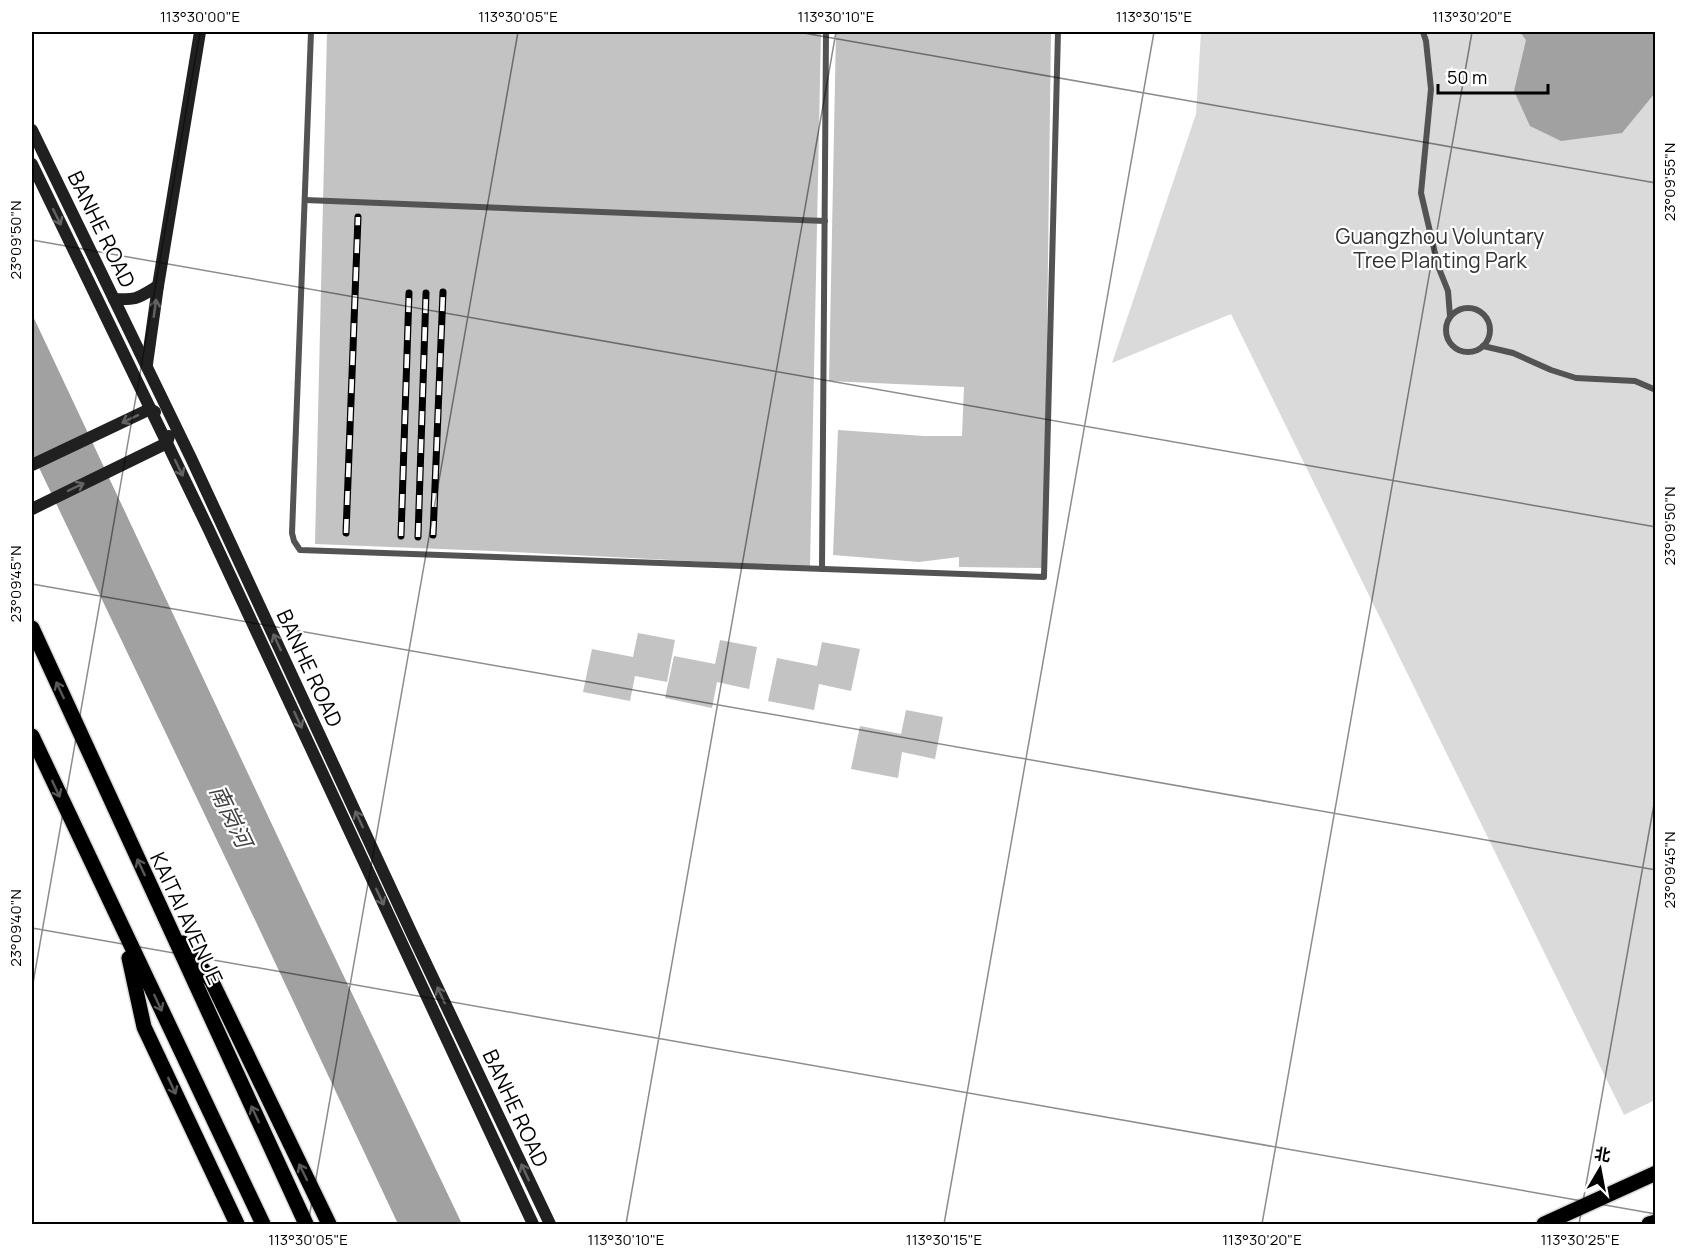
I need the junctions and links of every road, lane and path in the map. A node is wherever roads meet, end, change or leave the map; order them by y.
1 (200, 32) edge
2 (311, 32) edge
3 (826, 32) edge
4 (1058, 32) edge
5 (1423, 32) edge
6 (32, 130) edge
7 (32, 164) edge
8 (305, 200) junction
9 (825, 220) junction
10 (158, 286) junction
11 (114, 299) junction
12 (1450, 315) junction
13 (1483, 346) junction
14 (146, 366) junction
15 (1656, 390) edge
16 (150, 409) junction
17 (173, 420) junction
18 (167, 443) junction
19 (32, 465) edge
20 (32, 509) edge
21 (822, 569) junction
22 (32, 628) edge
23 (32, 736) edge
24 (165, 920) junction
25 (124, 931) junction
26 (1656, 1173) edge
27 (1656, 1222) edge
28 (237, 1224) edge
29 (263, 1224) edge
30 (306, 1224) edge
31 (328, 1224) edge
32 (533, 1224) edge
33 (550, 1224) edge
34 (1544, 1224) edge
35 (1650, 1224) edge

1 - 10 street
2 - 8 lane
3 - 9 lane
4 - 21 lane
5 - 12 lane
6 - 11 street, BANHE ROAD
7 -> 16 street, BANHE ROAD
8 - 9 lane
8 - 21 lane
9 - 21 lane
10 - 11 street
14 -> 10 street
11 - 14 street, BANHE ROAD
12 - 13 lane
12 - 13 lane
13 - 15 lane
14 - 17 street, BANHE ROAD
16 - 17 street
16 - 18 street, BANHE ROAD
16 -> 19 street
17 - 18 street
33 -> 17 street, BANHE ROAD
20 -> 18 street
18 -> 32 street, BANHE ROAD
24 -> 22 main road, KAITAI AVENUE
23 -> 25 main road
30 -> 24 main road, KAITAI AVENUE
31 -> 24 main road
25 -> 28 main road
25 -> 29 main road
26 - 34 main road
27 - 35 main road

